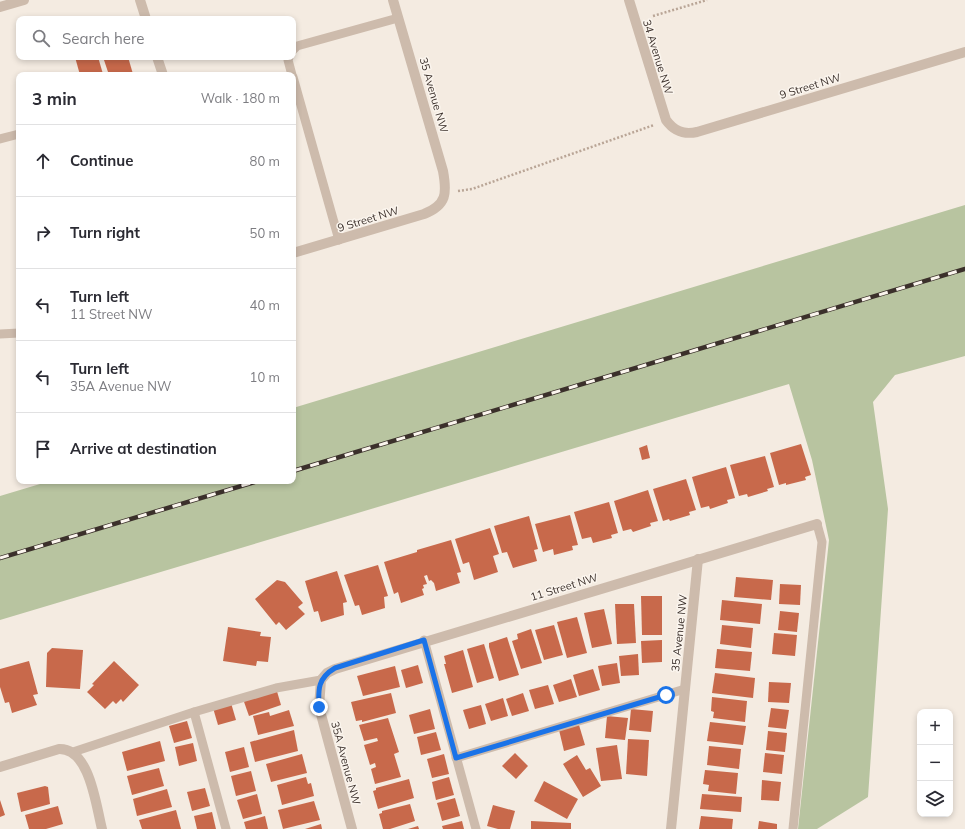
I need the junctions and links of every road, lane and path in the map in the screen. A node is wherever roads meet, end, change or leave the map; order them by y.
1 (24, 0) edge
2 (140, 0) edge
3 (393, 0) edge
4 (629, 0) edge
5 (707, 0) edge
6 (0, 7) edge
7 (145, 16) edge
8 (653, 16) dead end
9 (398, 18) junction
10 (296, 47) edge
11 (965, 52) edge
12 (158, 60) edge
13 (288, 60) edge
14 (162, 72) edge
15 (292, 72) edge
16 (296, 87) edge
17 (666, 120) junction
18 (16, 135) edge
19 (0, 139) edge
20 (445, 194) junction
21 (339, 240) junction
22 (296, 253) edge
23 (16, 332) edge
24 (0, 334) edge
25 (817, 524) joint
26 (698, 559) junction
27 (424, 640) junction
28 (321, 680) junction
29 (685, 689) junction
30 (194, 712) junction
31 (72, 752) junction
32 (456, 758) junction
33 (0, 767) edge
34 (102, 829) edge
35 (226, 829) edge
36 (352, 829) edge
37 (476, 829) edge
38 (672, 829) edge
39 (793, 829) edge

1 - 6 street
2 - 7 street
3 - 9 street, 35 Avenue NW
4 - 17 street, 34 Avenue NW
5 - 8 path
9 - 10 lane
9 - 20 street, 35 Avenue NW
11 - 17 street, 9 Street NW
12 - 14 street
13 - 15 lane
16 - 21 lane
17 - 20 path
18 - 19 lane
20 - 21 street, 9 Street NW
21 - 22 street, 9 Street NW
23 - 24 lane
25 - 26 street, 11 Street NW
25 - 39 lane
26 - 27 street, 11 Street NW
26 - 29 street, 35 Avenue NW
27 - 28 street, 11 Street NW
27 - 32 lane
28 - 30 lane
28 - 36 street, 35A Avenue NW
29 - 32 lane
29 - 38 street, 35 Avenue NW
30 - 31 lane
30 - 35 lane
31 - 33 street
31 - 34 street
32 - 37 lane

